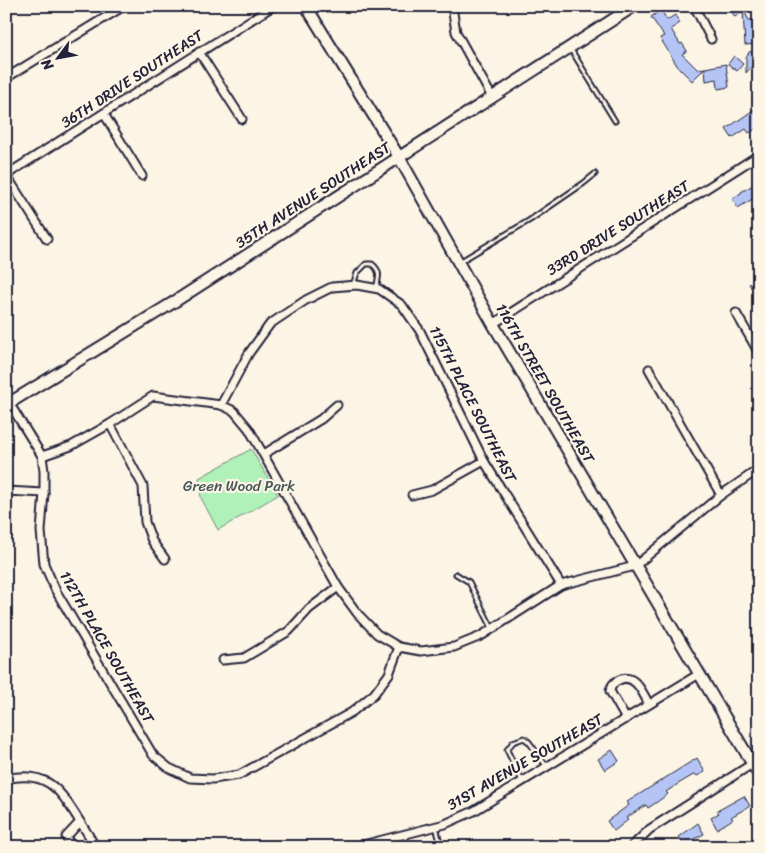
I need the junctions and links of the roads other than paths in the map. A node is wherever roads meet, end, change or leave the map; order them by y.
1 (124, 6) edge
2 (273, 6) edge
3 (306, 6) edge
4 (452, 6) edge
5 (634, 6) edge
6 (694, 6) edge
7 (711, 38) dead end
8 (570, 47) junction
9 (199, 52) junction
10 (6, 78) edge
11 (492, 97) junction
12 (104, 114) junction
13 (242, 119) dead end
14 (615, 121) dead end
15 (759, 155) edge
16 (399, 157) junction
17 (595, 174) dead end
18 (6, 175) edge
19 (142, 176) dead end
20 (47, 239) dead end
21 (458, 263) junction
22 (355, 285) junction
23 (376, 289) junction
24 (736, 313) dead end
25 (493, 324) junction
26 (759, 353) edge
27 (648, 369) dead end
28 (7, 402) edge
29 (221, 405) junction
30 (337, 405) dead end
31 (110, 424) junction
32 (264, 454) junction
33 (42, 456) junction
34 (484, 461) junction
35 (759, 470) edge
36 (6, 491) edge
37 (44, 493) junction
38 (412, 495) dead end
39 (721, 495) junction
40 (165, 559) dead end
41 (635, 566) junction
42 (456, 574) dead end
43 (560, 584) junction
44 (338, 587) junction
45 (492, 628) junction
46 (398, 647) junction
47 (223, 660) dead end
48 (699, 674) junction
49 (650, 704) junction
50 (626, 719) junction
51 (752, 764) junction
52 (547, 766) junction
53 (759, 775) edge
54 (6, 779) edge
55 (522, 782) junction
56 (80, 822) junction
57 (436, 826) junction
58 (404, 834) junction
59 (71, 847) edge
60 (95, 847) edge
61 (355, 847) edge
62 (409, 847) edge
63 (441, 847) edge
64 (631, 847) edge

1 - 10 street
2 - 9 street, 36TH DRIVE SOUTHEAST
3 - 16 street, 116TH STREET SOUTHEAST
4 - 11 street
5 - 8 street, 35TH AVENUE SOUTHEAST
6 - 7 street
8 - 11 street, 35TH AVENUE SOUTHEAST
8 - 14 lane
9 - 12 street, 36TH DRIVE SOUTHEAST
9 - 13 street
11 - 16 street, 35TH AVENUE SOUTHEAST
12 - 18 street, 36TH DRIVE SOUTHEAST
12 - 19 street
15 - 25 street, 33RD DRIVE SOUTHEAST
16 - 21 street, 116TH STREET SOUTHEAST
16 - 28 street, 35TH AVENUE SOUTHEAST
17 - 21 lane
18 - 20 street
21 - 25 street, 116TH STREET SOUTHEAST
22 - 23 street, 115TH PLACE SOUTHEAST
22 - 23 lane
22 - 29 street, 115TH PLACE SOUTHEAST
23 - 34 street, 115TH PLACE SOUTHEAST
24 - 26 street
25 - 41 street, 116TH STREET SOUTHEAST
27 - 39 street
28 - 33 street, 112TH PLACE SOUTHEAST
29 - 31 street
29 - 32 street
30 - 32 street
31 - 33 street
31 - 40 street
32 - 44 street
33 - 37 street, 112TH PLACE SOUTHEAST
34 - 38 street
34 - 43 street, 115TH PLACE SOUTHEAST
35 - 39 street
36 - 37 street
37 - 46 street, 112TH PLACE SOUTHEAST
39 - 41 street
41 - 43 street
41 - 48 street, 116TH STREET SOUTHEAST
42 - 45 lane
43 - 45 street
44 - 46 street
44 - 47 street
45 - 46 street
48 - 49 street, 31ST AVENUE SOUTHEAST
48 - 51 street, 116TH STREET SOUTHEAST
49 - 50 street, 31ST AVENUE SOUTHEAST
49 - 50 street
50 - 52 street, 31ST AVENUE SOUTHEAST
51 - 53 street, 116TH STREET SOUTHEAST
51 - 64 street
52 - 55 street, 31ST AVENUE SOUTHEAST
52 - 55 lane
54 - 56 street
55 - 57 street, 31ST AVENUE SOUTHEAST
56 - 59 street
56 - 60 street
57 - 58 street, 31ST AVENUE SOUTHEAST
57 - 63 lane
58 - 61 street, 31ST AVENUE SOUTHEAST
58 - 62 lane

